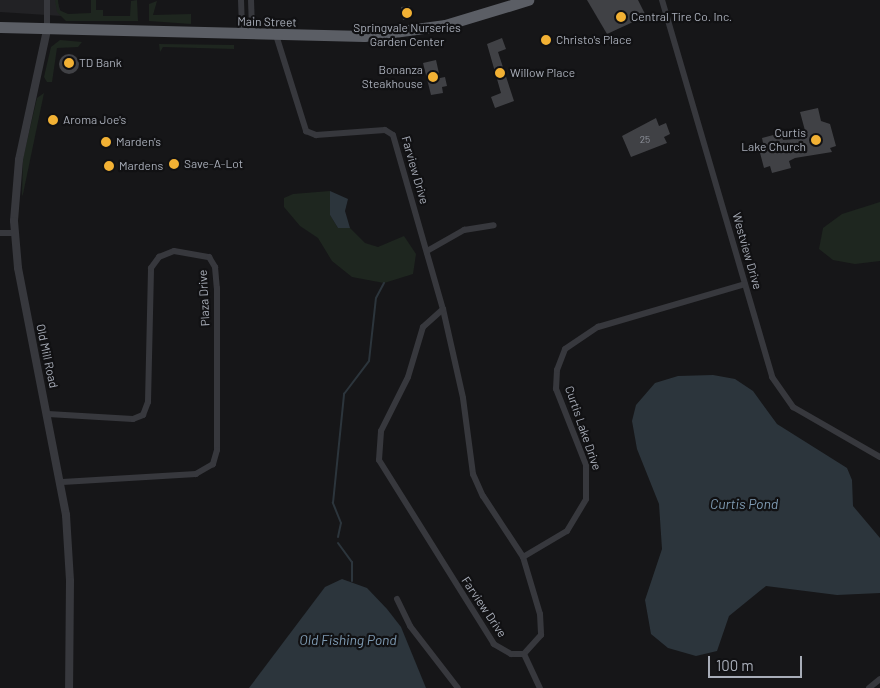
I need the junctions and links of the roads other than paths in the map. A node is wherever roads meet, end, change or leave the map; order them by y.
1 (47, 0) edge
2 (241, 0) edge
3 (250, 0) edge
4 (528, 0) edge
5 (662, 0) edge
6 (0, 27) edge
7 (47, 30) junction
8 (247, 35) junction
9 (276, 35) junction
10 (494, 225) dead end
11 (0, 233) edge
12 (14, 233) junction
13 (427, 251) junction
14 (745, 284) junction
15 (443, 309) junction
16 (48, 414) junction
17 (880, 457) edge
18 (62, 482) junction
19 (523, 557) junction
20 (397, 599) dead end
21 (524, 654) junction
22 (880, 680) edge
23 (69, 688) edge
24 (458, 688) edge
25 (540, 688) edge
26 (869, 688) edge

1 - 7 street
2 - 8 street
3 - 8 street
4 - 9 highway, Main Street
5 - 14 street, Westview Drive
6 - 7 highway, Main Street
7 - 8 highway, Main Street
7 - 12 street, Old Mill Road
8 - 9 highway, Main Street
9 - 13 street, Farview Drive
10 - 13 street
11 - 12 street
12 - 16 street, Old Mill Road
13 - 15 street, Farview Drive
14 - 17 street, Westview Drive
14 - 19 street, Curtis Lake Drive
15 - 19 street, Farview Drive
15 - 21 street, Farview Drive
16 - 18 street, Old Mill Road
16 - 18 street, Plaza Drive
18 - 23 street, Old Mill Road
19 - 21 street, Farview Drive
20 - 24 street
21 - 25 street
22 - 26 street

